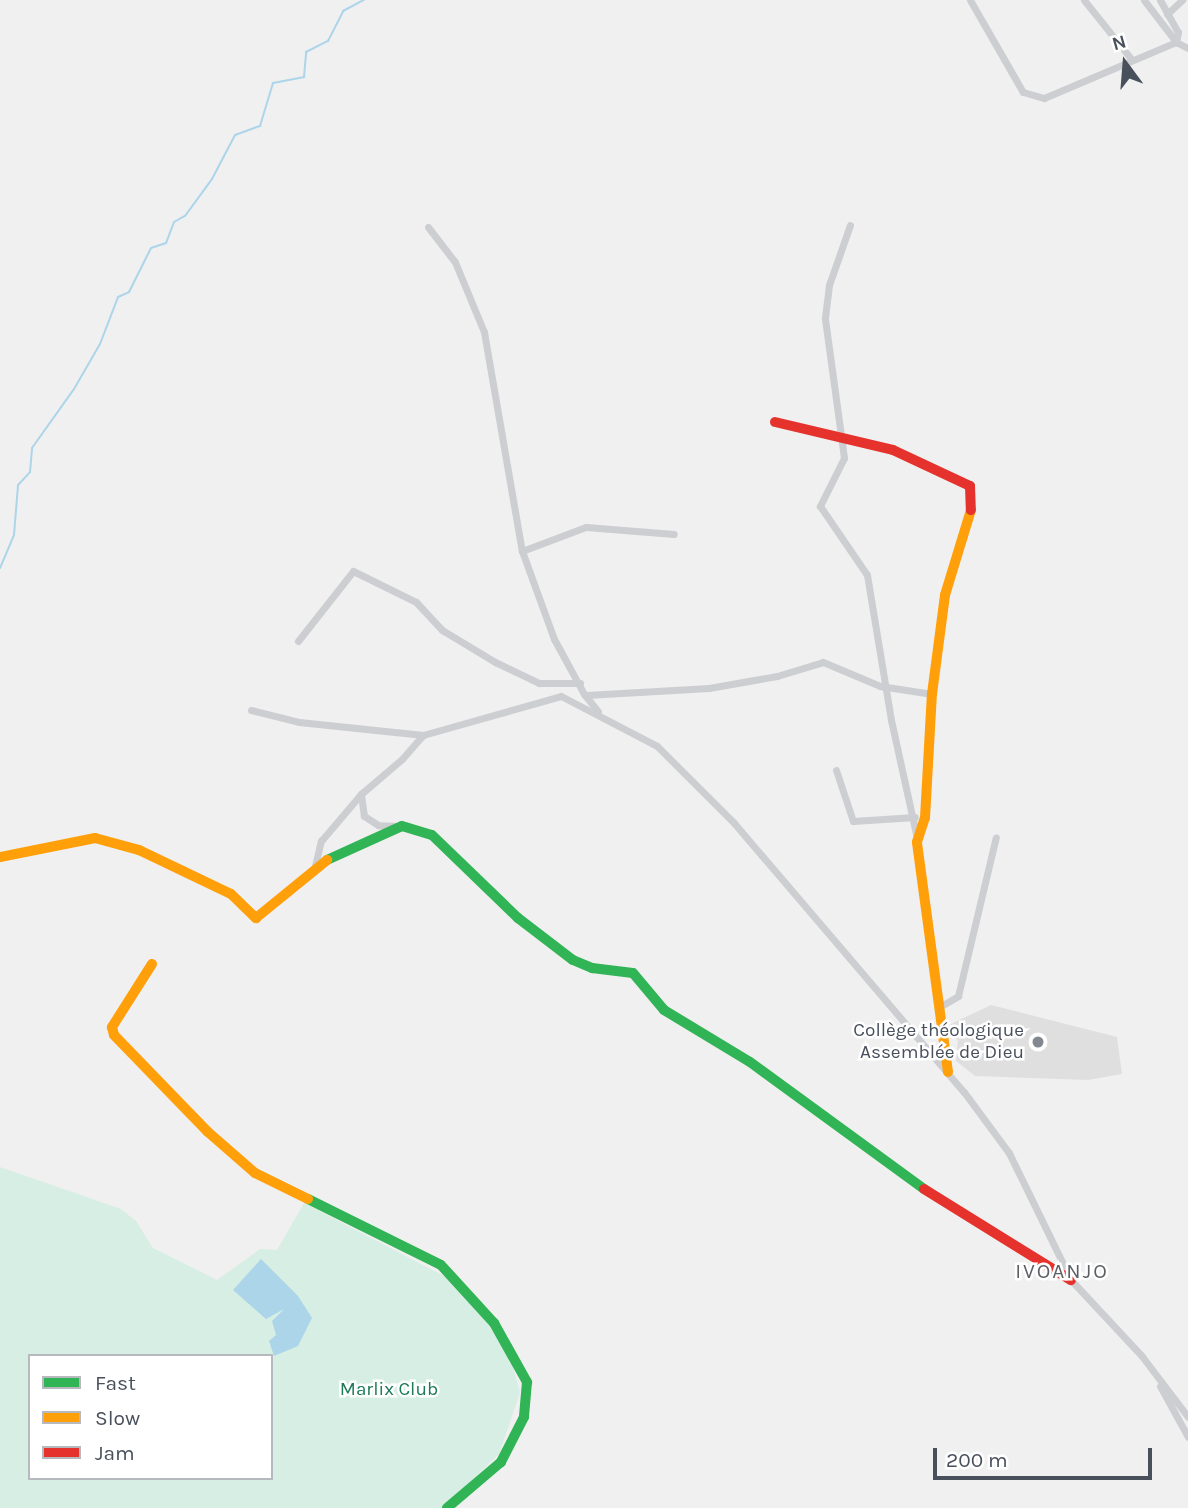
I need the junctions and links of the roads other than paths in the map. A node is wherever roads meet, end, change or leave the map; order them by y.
1 (970, 0) edge
2 (1084, 0) edge
3 (1144, 0) edge
4 (1160, 0) edge
5 (1182, 0) edge
6 (1167, 14) junction
7 (1176, 42) junction
8 (1188, 50) edge
9 (1132, 60) junction
10 (850, 225) dead end
11 (428, 227) dead end
12 (775, 422) dead end
13 (840, 434) junction
14 (674, 534) dead end
15 (522, 551) junction
16 (298, 641) dead end
17 (580, 683) junction
18 (885, 686) junction
19 (932, 694) junction
20 (587, 695) junction
21 (251, 710) dead end
22 (601, 714) junction
23 (423, 735) junction
24 (836, 769) dead end
25 (361, 794) junction
26 (915, 817) junction
27 (402, 826) junction
28 (996, 836) dead end
29 (917, 842) junction
30 (0, 857) edge
31 (314, 866) junction
32 (152, 964) dead end
33 (941, 1006) junction
34 (948, 1072) junction
35 (1072, 1280) junction
36 (1150, 1367) junction
37 (1188, 1417) edge
38 (1188, 1437) edge
39 (447, 1508) edge

1 - 9 street
2 - 9 street
3 - 7 street
4 - 6 street
5 - 6 street
6 - 7 street
7 - 8 street
7 - 9 street
10 - 13 street
11 - 15 street
12 - 13 street
13 - 18 street
13 - 19 street
14 - 15 street
15 - 17 street
16 - 17 street
17 - 20 street
18 - 19 street
18 - 20 street
18 - 26 street
19 - 29 street
20 - 22 street
21 - 23 street
22 - 23 street
22 - 34 street
23 - 25 street
24 - 26 street
25 - 27 street
25 - 31 street
26 - 29 street
27 - 31 street
27 - 35 street
28 - 33 street
29 - 33 street
30 - 31 street
32 - 39 street
33 - 34 street
34 - 35 street
35 - 36 street
36 - 37 street
36 - 38 street

